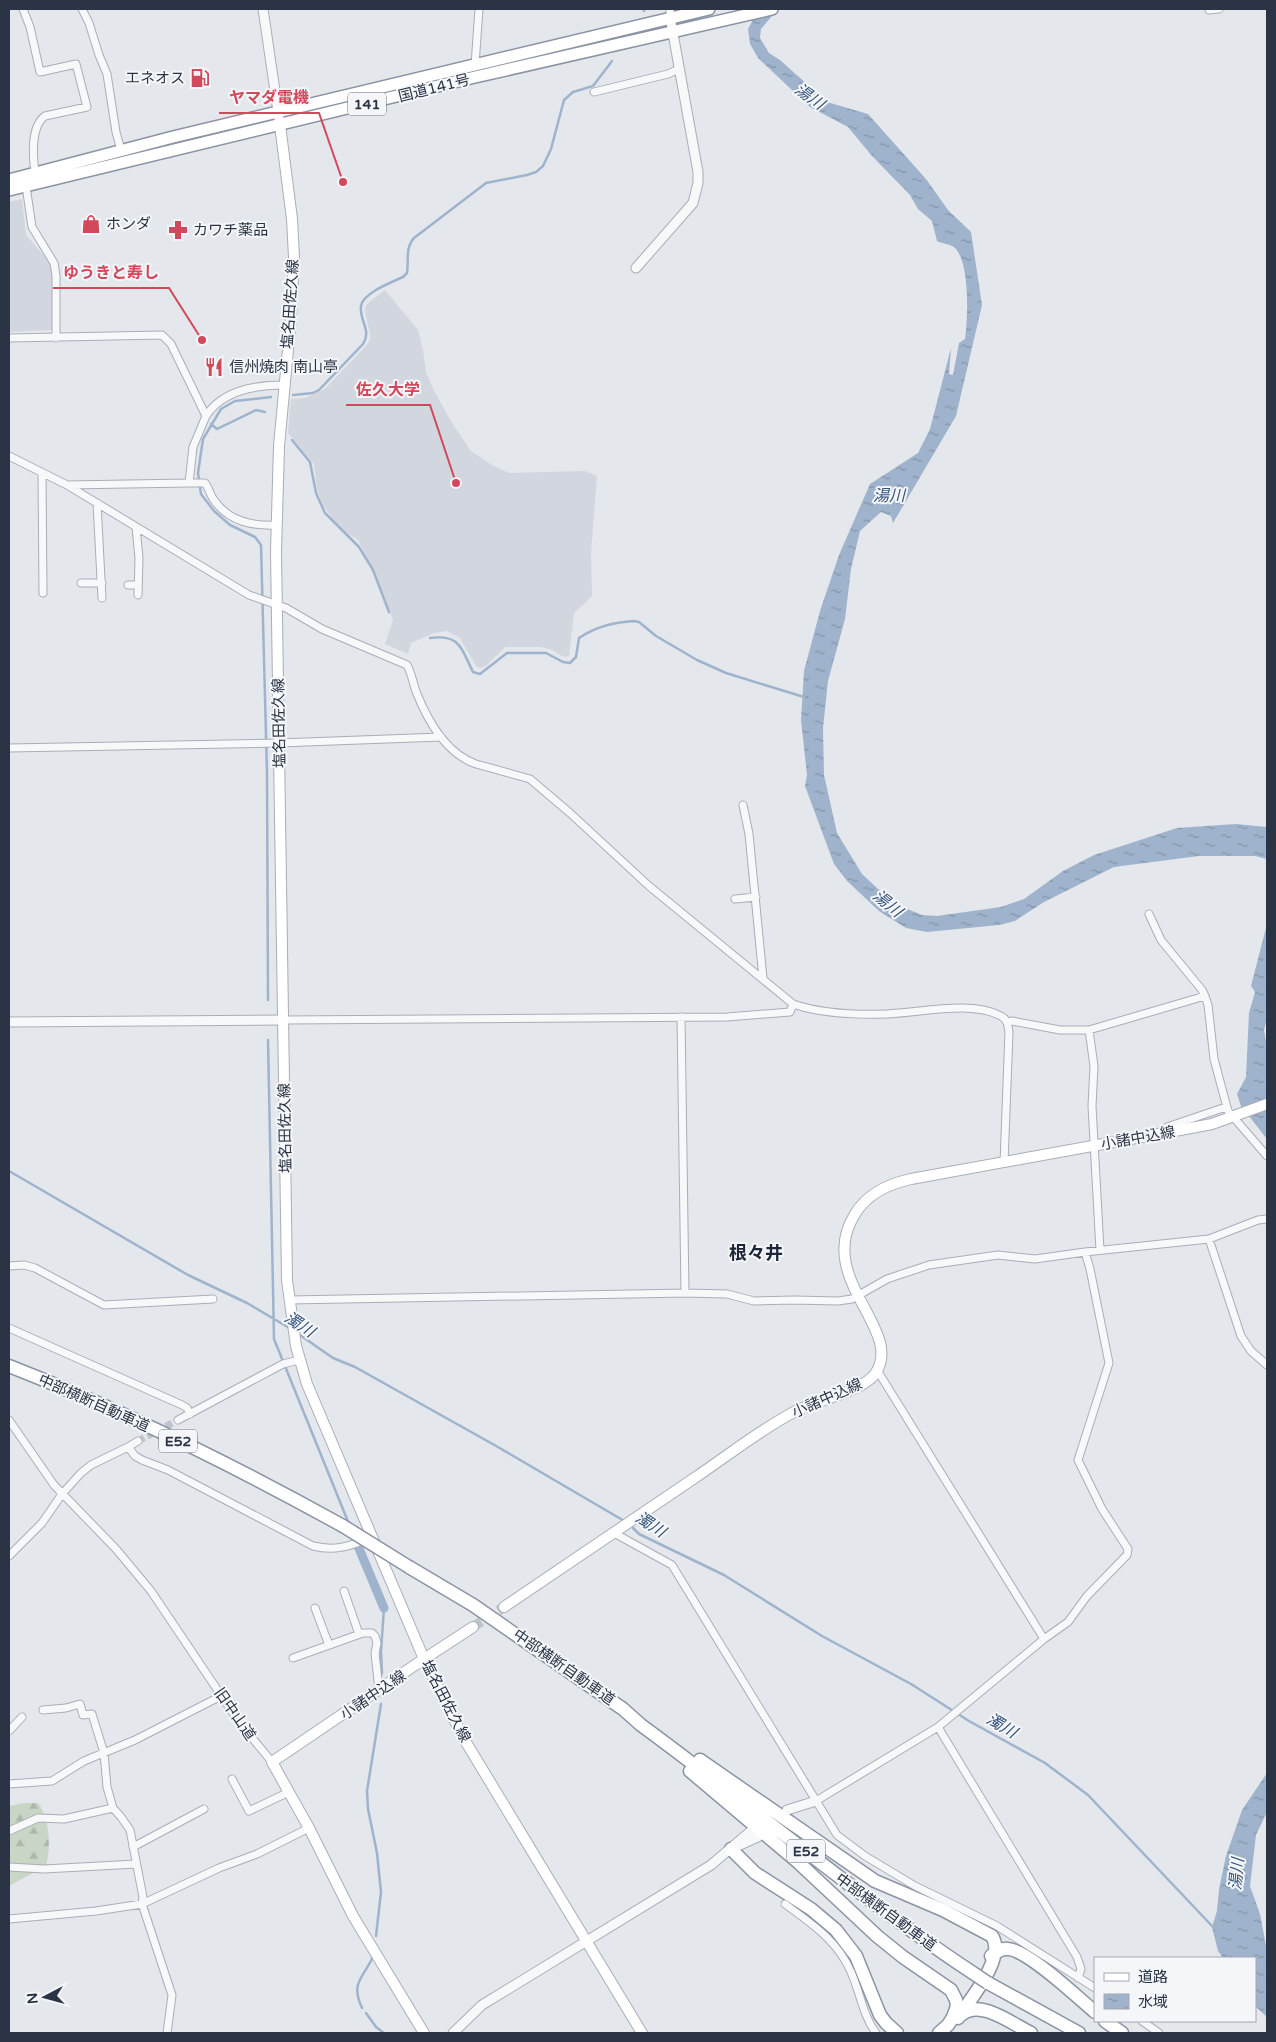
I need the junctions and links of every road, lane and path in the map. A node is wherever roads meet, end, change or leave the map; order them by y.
1 (24, 9) edge
2 (82, 9) edge
3 (263, 9) edge
4 (480, 9) edge
5 (709, 9) edge
6 (772, 9) edge
7 (1219, 9) edge
8 (1210, 10) dead end
9 (670, 13) edge
10 (673, 31) junction
11 (476, 66) junction
12 (679, 69) junction
13 (594, 92) dead end
14 (278, 111) junction
15 (280, 125) junction
16 (121, 150) junction
17 (35, 173) junction
18 (9, 180) edge
19 (26, 186) junction
20 (9, 190) edge
21 (636, 268) dead end
22 (9, 338) edge
23 (56, 338) junction
24 (284, 385) junction
25 (206, 416) junction
26 (9, 456) edge
27 (42, 472) junction
28 (191, 483) junction
29 (67, 484) junction
30 (97, 503) junction
31 (277, 525) junction
32 (136, 527) junction
33 (33, 547) dead end
34 (42, 547) junction
35 (81, 582) dead end
36 (102, 583) junction
37 (128, 585) dead end
38 (138, 585) junction
39 (43, 594) dead end
40 (138, 595) dead end
41 (102, 598) dead end
42 (268, 602) junction
43 (441, 737) junction
44 (270, 743) junction
45 (9, 748) edge
46 (743, 805) dead end
47 (756, 897) junction
48 (734, 899) dead end
49 (1149, 914) dead end
50 (763, 978) junction
51 (1205, 996) junction
52 (793, 1004) junction
53 (681, 1017) junction
54 (284, 1020) junction
55 (9, 1022) edge
56 (1007, 1022) junction
57 (1089, 1030) junction
58 (1267, 1104) edge
59 (1226, 1107) junction
60 (1233, 1116) junction
61 (1159, 1135) junction
62 (1094, 1146) junction
63 (1267, 1156) edge
64 (1004, 1163) junction
65 (1267, 1219) edge
66 (1209, 1239) junction
67 (1100, 1250) junction
68 (1085, 1252) junction
69 (9, 1266) edge
70 (685, 1293) junction
71 (858, 1296) junction
72 (213, 1298) dead end
73 (289, 1300) junction
74 (9, 1328) edge
75 (300, 1360) junction
76 (1267, 1365) edge
77 (9, 1366) edge
78 (877, 1370) junction
79 (190, 1414) junction
80 (9, 1420) edge
81 (178, 1420) tunnel mouth
82 (138, 1441) tunnel mouth
83 (128, 1447) junction
84 (62, 1494) junction
85 (617, 1531) junction
86 (371, 1538) junction
87 (9, 1556) edge
88 (344, 1592) dead end
89 (504, 1607) tunnel mouth
90 (315, 1608) dead end
91 (474, 1627) tunnel mouth
92 (360, 1634) junction
93 (1044, 1639) junction
94 (329, 1645) junction
95 (293, 1658) dead end
96 (424, 1659) junction
97 (379, 1690) junction
98 (221, 1696) junction
99 (623, 1709) junction
100 (43, 1710) dead end
101 (22, 1717) dead end
102 (641, 1725) junction
103 (938, 1727) junction
104 (9, 1731) edge
105 (104, 1752) junction
106 (272, 1762) junction
107 (232, 1779) dead end
108 (9, 1784) edge
109 (289, 1792) junction
110 (816, 1801) junction
111 (113, 1808) junction
112 (204, 1809) dead end
113 (790, 1813) dead end
114 (309, 1828) junction
115 (9, 1832) edge
116 (754, 1834) dead end
117 (133, 1847) junction
118 (731, 1849) junction
119 (136, 1864) junction
120 (9, 1867) edge
121 (142, 1904) junction
122 (785, 1904) dead end
123 (9, 1919) edge
124 (587, 1942) junction
125 (996, 1952) junction
126 (1078, 1978) junction
127 (1094, 1987) edge
128 (1094, 2011) edge
129 (955, 2017) junction
130 (1106, 2022) edge
131 (1143, 2022) edge
132 (167, 2033) edge
133 (424, 2033) edge
134 (453, 2033) edge
135 (642, 2033) edge
136 (876, 2033) edge
137 (897, 2033) edge
138 (940, 2033) edge
139 (1030, 2033) edge
140 (1079, 2033) edge
141 (1122, 2033) edge
142 (1159, 2033) edge

1 - 17 street
2 - 16 street
3 - 14 street
4 - 11 street
5 - 9 highway, 国道141号 / 141
6 - 10 highway, 国道141号 / 141
7 - 8 street
9 - 10 street
9 - 11 highway, 国道141号 / 141
10 - 12 street
10 - 15 highway, 国道141号 / 141
11 - 14 highway, 国道141号 / 141
12 - 13 street
12 - 21 street
14 - 15 street
14 - 16 highway, 国道141号 / 141
15 - 19 highway, 国道141号 / 141
15 - 24 main road, 塩名田佐久線
16 - 17 highway, 国道141号 / 141
17 - 18 highway, 国道141号 / 141
19 - 20 highway, 国道141号 / 141
19 - 23 street
22 - 23 street
23 - 25 street
24 - 25 street
24 - 31 main road, 塩名田佐久線
25 - 28 street
26 - 27 street
27 - 29 street
27 - 34 street
28 - 29 street
28 - 31 street
29 - 30 street
30 - 32 street
30 - 36 street
31 - 42 main road, 塩名田佐久線
32 - 38 street
32 - 42 street
33 - 34 street
34 - 39 street
35 - 36 street
36 - 41 street
37 - 38 street
38 - 40 street
42 - 43 street
42 - 44 main road, 塩名田佐久線
43 - 44 street
43 - 50 street
44 - 45 street
44 - 54 main road, 塩名田佐久線
46 - 47 street
47 - 48 street
47 - 50 street
49 - 51 street
50 - 52 street
51 - 57 street
51 - 59 street
52 - 53 street
52 - 56 street
53 - 54 street
53 - 70 street
54 - 55 street
54 - 73 main road, 塩名田佐久線
56 - 57 street
56 - 64 street
57 - 62 street
58 - 60 main road, 小諸中込線
59 - 60 street
59 - 61 street
60 - 61 main road, 小諸中込線
60 - 63 street
61 - 62 main road, 小諸中込線
62 - 64 main road, 小諸中込線
62 - 67 street
64 - 71 main road, 小諸中込線
65 - 66 street
66 - 67 street
66 - 76 street
67 - 68 street
68 - 71 street
68 - 93 street
69 - 72 street
70 - 71 street
70 - 73 street
71 - 78 main road, 小諸中込線
73 - 75 main road, 塩名田佐久線
74 - 79 street
75 - 79 street
75 - 86 main road, 塩名田佐久線
77 - 99 highway, 中部横断自動車道 / E52, bridge
78 - 85 main road, 小諸中込線
78 - 93 street
79 - 81 street
80 - 84 street, 旧中山道
82 - 83 street
83 - 84 street
83 - 86 street
84 - 87 street
84 - 98 street, 旧中山道
85 - 89 main road, 小諸中込線
85 - 110 street
86 - 96 main road, 塩名田佐久線
88 - 92 street
90 - 94 street
91 - 96 main road, 小諸中込線
92 - 94 street
92 - 97 street
93 - 103 street
94 - 95 street
96 - 97 main road, 小諸中込線
96 - 124 main road, 塩名田佐久線
97 - 106 main road, 小諸中込線
98 - 105 street
98 - 106 street, 旧中山道
99 - 102 highway, 中部横断自動車道 / E52
99 - 125 highway
100 - 105 street
101 - 104 street
102 - 129 highway
102 - 140 highway, 中部横断自動車道 / E52, bridge
103 - 110 street
103 - 126 street
105 - 108 street
105 - 111 street
106 - 109 main road, 旧中山道
107 - 109 street
109 - 114 main road, 旧中山道
110 - 113 street
110 - 126 street
111 - 115 street
111 - 117 street
112 - 117 street
114 - 121 street
114 - 133 main road, 旧中山道
116 - 118 street
117 - 119 street
118 - 124 street
118 - 137 highway
119 - 120 street
119 - 121 street
121 - 123 street
121 - 132 street
122 - 136 street
124 - 134 street
124 - 135 main road, 塩名田佐久線
125 - 128 highway
125 - 129 highway
126 - 127 street
129 - 138 highway
129 - 139 highway
130 - 141 highway
131 - 142 street

